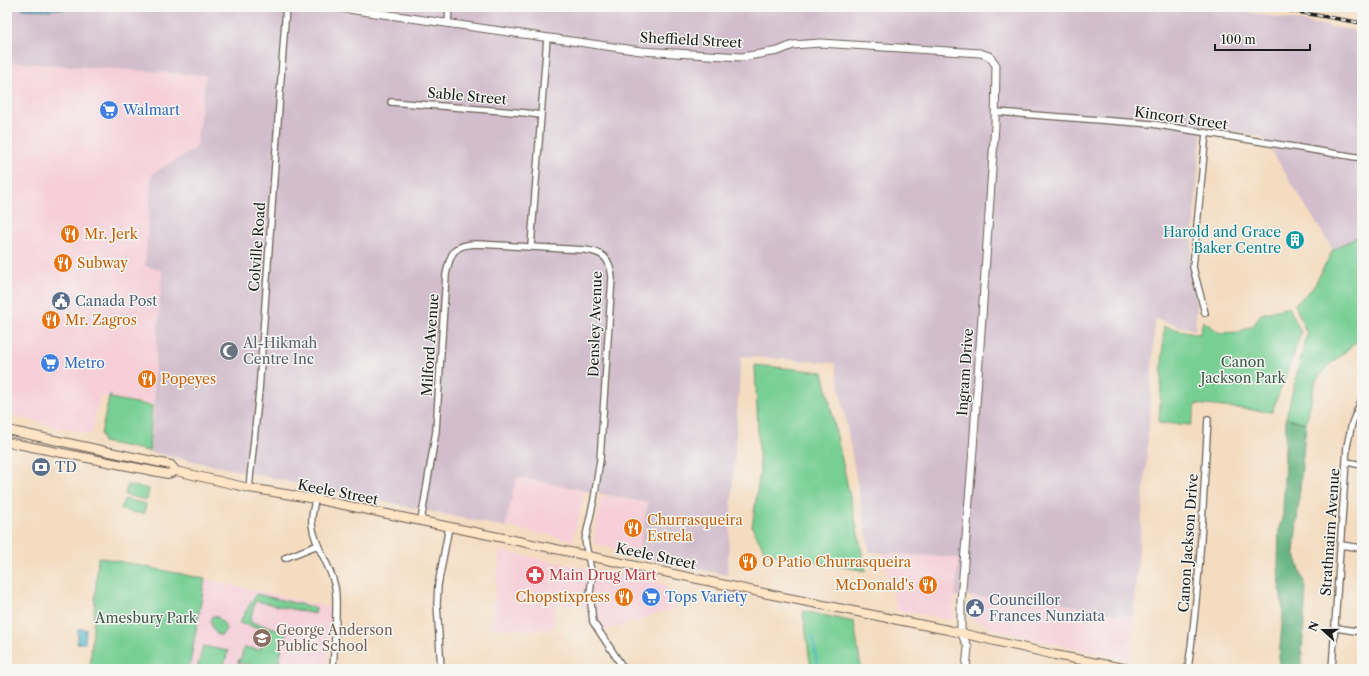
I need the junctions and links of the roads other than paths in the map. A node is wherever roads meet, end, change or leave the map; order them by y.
1 (286, 7) edge
2 (334, 7) edge
3 (449, 7) edge
4 (448, 23) junction
5 (547, 38) junction
6 (392, 102) dead end
7 (996, 112) junction
8 (540, 115) junction
9 (1206, 133) junction
10 (1362, 158) edge
11 (531, 246) junction
12 (1205, 313) dead end
13 (1362, 399) edge
14 (1208, 419) dead end
15 (7, 430) edge
16 (7, 442) edge
17 (24, 446) junction
18 (93, 448) junction
19 (7, 450) edge
20 (91, 459) junction
21 (1347, 462) junction
22 (1362, 465) edge
23 (176, 471) junction
24 (250, 488) junction
25 (316, 499) junction
26 (421, 521) junction
27 (449, 527) junction
28 (318, 545) junction
29 (1341, 545) junction
30 (1362, 548) edge
31 (589, 556) junction
32 (285, 558) dead end
33 (1336, 628) junction
34 (1362, 632) edge
35 (961, 633) junction
36 (333, 669) edge
37 (441, 669) edge
38 (624, 669) edge
39 (966, 669) edge
40 (1130, 669) edge
41 (1188, 669) edge
42 (1332, 669) edge

1 - 24 street, Colville Road
2 - 4 street, Sheffield Street
3 - 4 street
4 - 5 street, Sheffield Street
5 - 7 street, Sheffield Street
5 - 8 street
6 - 8 street, Sable Street
7 - 9 street, Kincort Street
7 - 35 street, Ingram Drive
8 - 11 street
9 - 10 street, Kincort Street
9 - 12 street
11 - 26 street, Milford Avenue
11 - 31 street, Densley Avenue
13 - 21 street, Strathnairn Avenue
14 - 41 street, Canon Jackson Drive
15 - 18 main road, Keele Street
16 - 17 main road, Keele Street
17 - 19 main road
17 - 20 main road, Keele Street
18 - 20 main road
18 - 23 main road, Keele Street
20 - 23 main road, Keele Street
21 - 22 street
21 - 29 street, Strathnairn Avenue
23 - 24 main road, Keele Street
24 - 25 main road, Keele Street
25 - 26 main road, Keele Street
25 - 28 street
26 - 27 main road, Keele Street
27 - 31 main road, Keele Street
27 - 37 street
28 - 32 street
28 - 36 street
29 - 30 street
29 - 33 street, Strathnairn Avenue
31 - 35 main road, Keele Street
31 - 38 street
33 - 34 street
33 - 42 street, Strathnairn Avenue
35 - 39 street, Ingram Drive
35 - 40 main road, Keele Street

